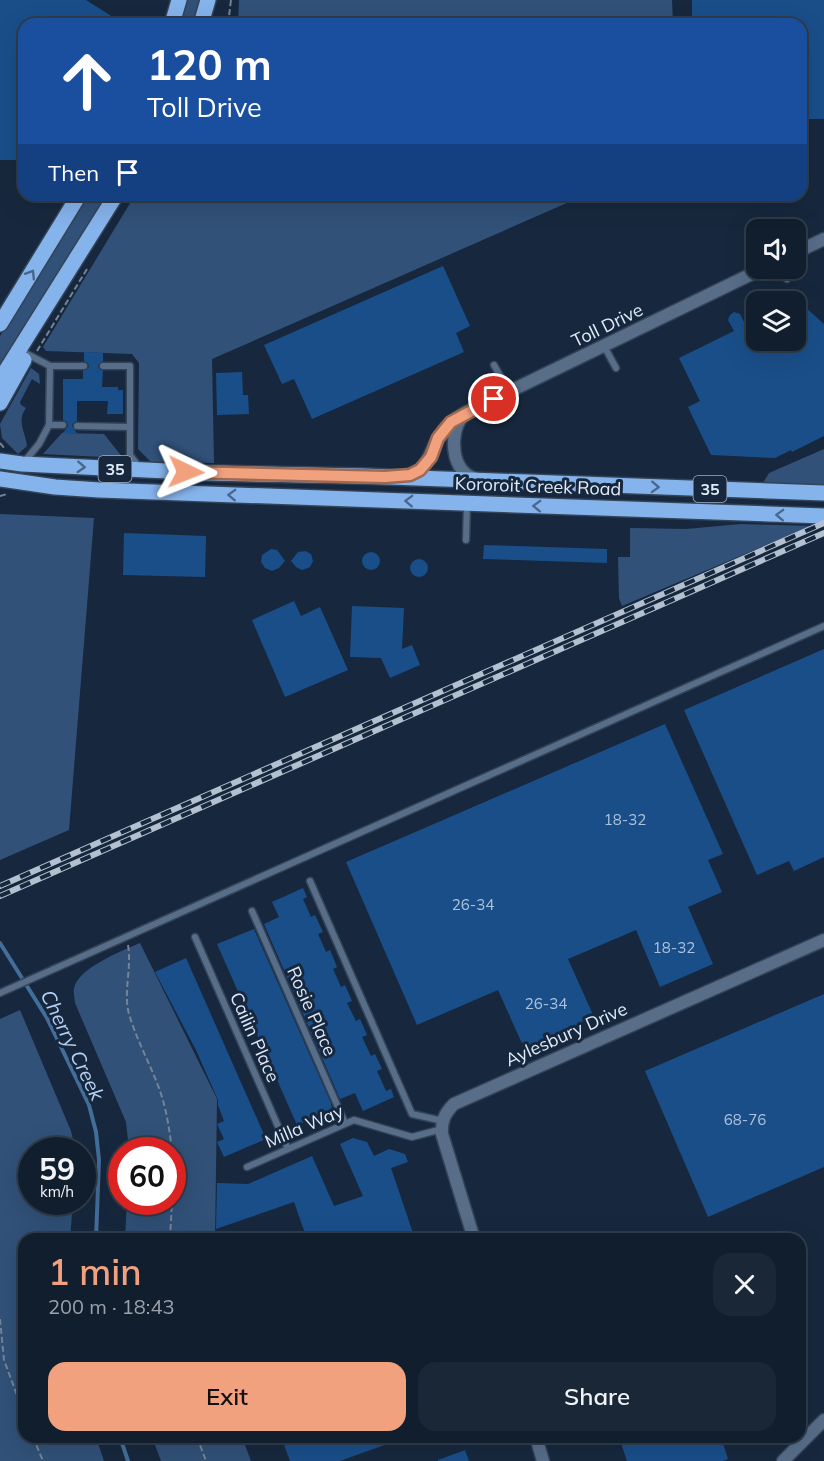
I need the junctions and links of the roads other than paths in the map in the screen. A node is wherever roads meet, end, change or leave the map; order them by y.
1 (179, 0) edge
2 (208, 0) edge
3 (174, 18) edge
4 (203, 18) edge
5 (75, 201) edge
6 (113, 201) edge
7 (824, 239) edge
8 (806, 248) edge
9 (746, 277) edge
10 (0, 324) edge
11 (604, 346) junction
12 (27, 354) junction
13 (494, 365) dead end
14 (50, 366) junction
15 (84, 366) dead end
16 (103, 366) dead end
17 (616, 368) dead end
18 (0, 380) edge
19 (509, 392) junction
20 (0, 403) edge
21 (465, 413) junction
22 (50, 425) junction
23 (63, 425) dead end
24 (77, 426) dead end
25 (130, 427) junction
26 (1, 461) edge
27 (22, 464) junction
28 (141, 470) junction
29 (385, 477) junction
30 (0, 479) edge
31 (486, 481) junction
32 (824, 493) edge
33 (467, 503) junction
34 (824, 516) edge
35 (466, 540) dead end
36 (824, 626) edge
37 (310, 881) dead end
38 (252, 911) dead end
39 (195, 937) dead end
40 (824, 940) edge
41 (0, 993) edge
42 (345, 1124) junction
43 (442, 1125) junction
44 (288, 1149) junction
45 (247, 1167) dead end
46 (472, 1233) edge
47 (824, 1420) edge
48 (806, 1438) edge
49 (538, 1443) edge
50 (801, 1443) edge
51 (543, 1461) edge
52 (783, 1461) edge

1 - 3 main road
2 - 4 main road
10 -> 5 main road
6 - 12 main road
7 - 8 street
9 - 11 street, Toll Drive
11 - 17 lane
11 - 19 street, Toll Drive
12 - 14 lane
12 - 18 main road
12 - 20 main road
13 - 19 lane
14 - 15 lane
14 - 22 lane
16 - 25 lane
19 - 21 street, Toll Drive
21 - 29 street, Toll Drive
21 - 31 street
22 - 23 lane
22 - 27 lane
24 - 25 lane
25 - 28 lane
26 - 27 main road, Kororoit Creek Road / 35
27 -> 28 main road, Kororoit Creek Road / 35
28 - 29 main road, Kororoit Creek Road / 35
29 - 31 main road, Kororoit Creek Road / 35
33 -> 30 main road, Kororoit Creek Road / 35
31 -> 32 main road, Kororoit Creek Road / 35
34 -> 33 main road, Kororoit Creek Road / 35
33 - 35 lane
36 - 41 lane
37 - 43 lane
38 - 42 lane, Rosie Place
39 - 44 lane, Cailin Place
40 - 43 street, Aylesbury Drive
42 - 43 lane, Milla Way
42 - 44 lane, Milla Way
43 - 46 street
44 - 45 lane, Milla Way
47 - 48 street
49 - 51 street
50 - 52 street

